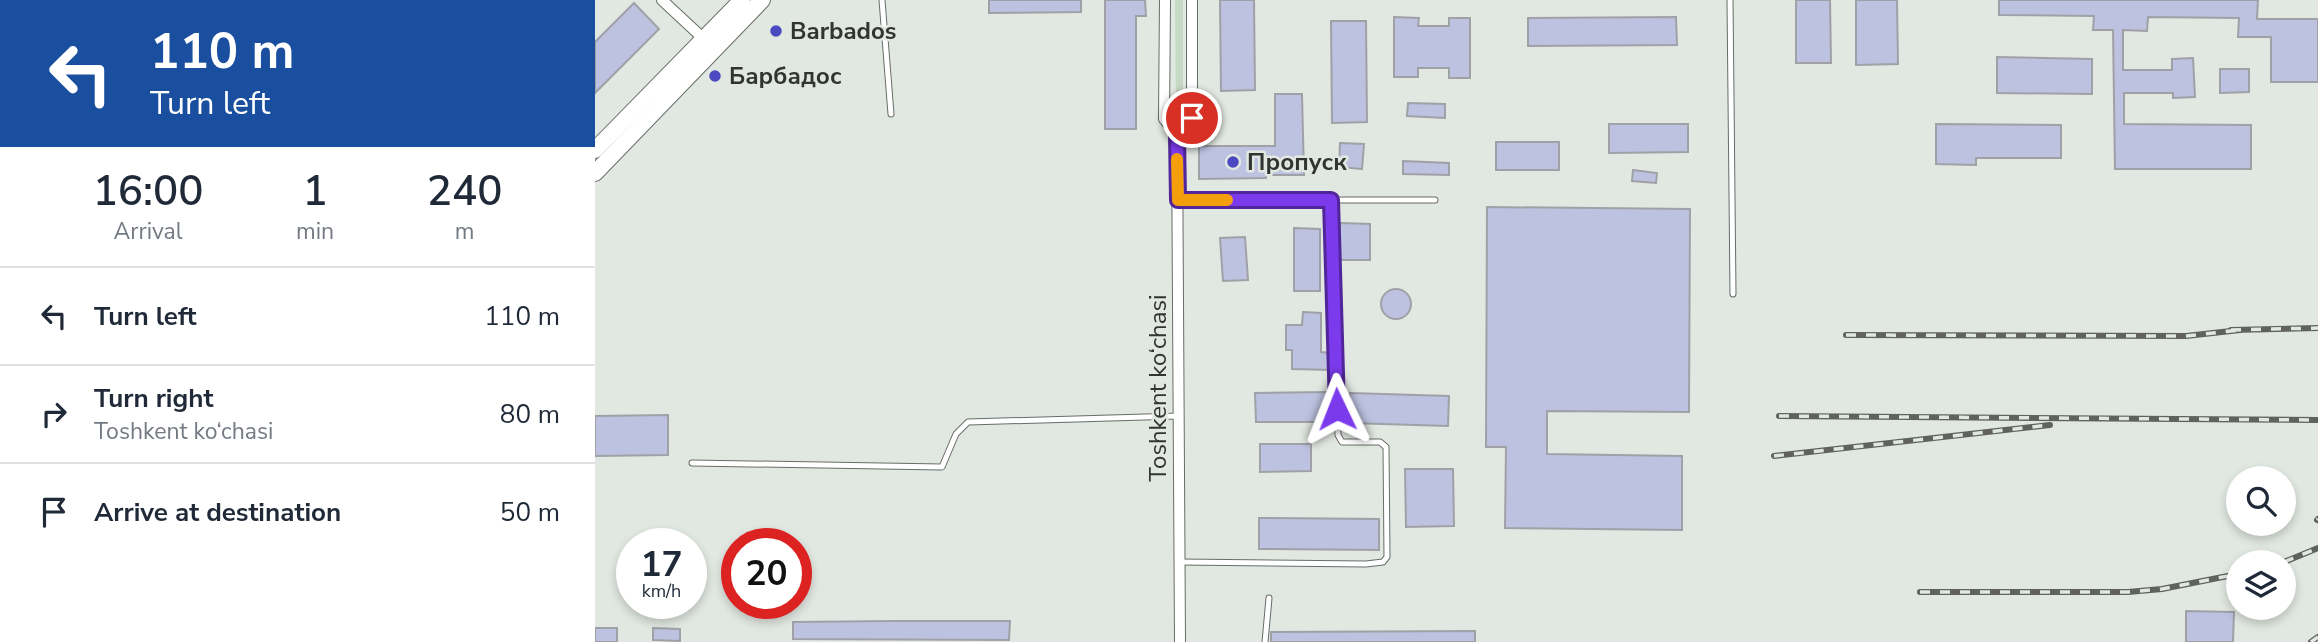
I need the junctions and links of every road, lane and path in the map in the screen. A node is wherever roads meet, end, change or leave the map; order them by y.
1 (663, 0) edge
2 (742, 0) edge
3 (762, 0) edge
4 (882, 0) edge
5 (1165, 0) edge
6 (1192, 0) edge
7 (1730, 0) edge
8 (709, 44) junction
9 (891, 114) dead end
10 (1177, 134) junction
11 (598, 141) edge
12 (595, 173) edge
13 (1178, 200) junction
14 (1331, 200) junction
15 (1435, 200) dead end
16 (1733, 295) dead end
17 (1179, 416) junction
18 (692, 463) dead end
19 (1180, 562) junction
20 (1269, 598) dead end
21 (1180, 642) edge
22 (1265, 642) edge

1 - 8 street
2 - 8 main road
3 - 8 main road
4 - 9 lane
5 - 10 street, Toshkent ko‘chasi
6 - 10 street, Toshkent ko‘chasi
7 - 16 lane
8 - 11 main road
8 - 12 main road
10 - 13 street, Toshkent ko‘chasi
13 - 14 lane
13 - 17 street, Toshkent ko‘chasi
14 - 15 lane
14 - 19 lane
17 - 18 lane
17 - 19 street, Toshkent ko‘chasi
19 - 21 street, Toshkent ko‘chasi
20 - 22 lane

